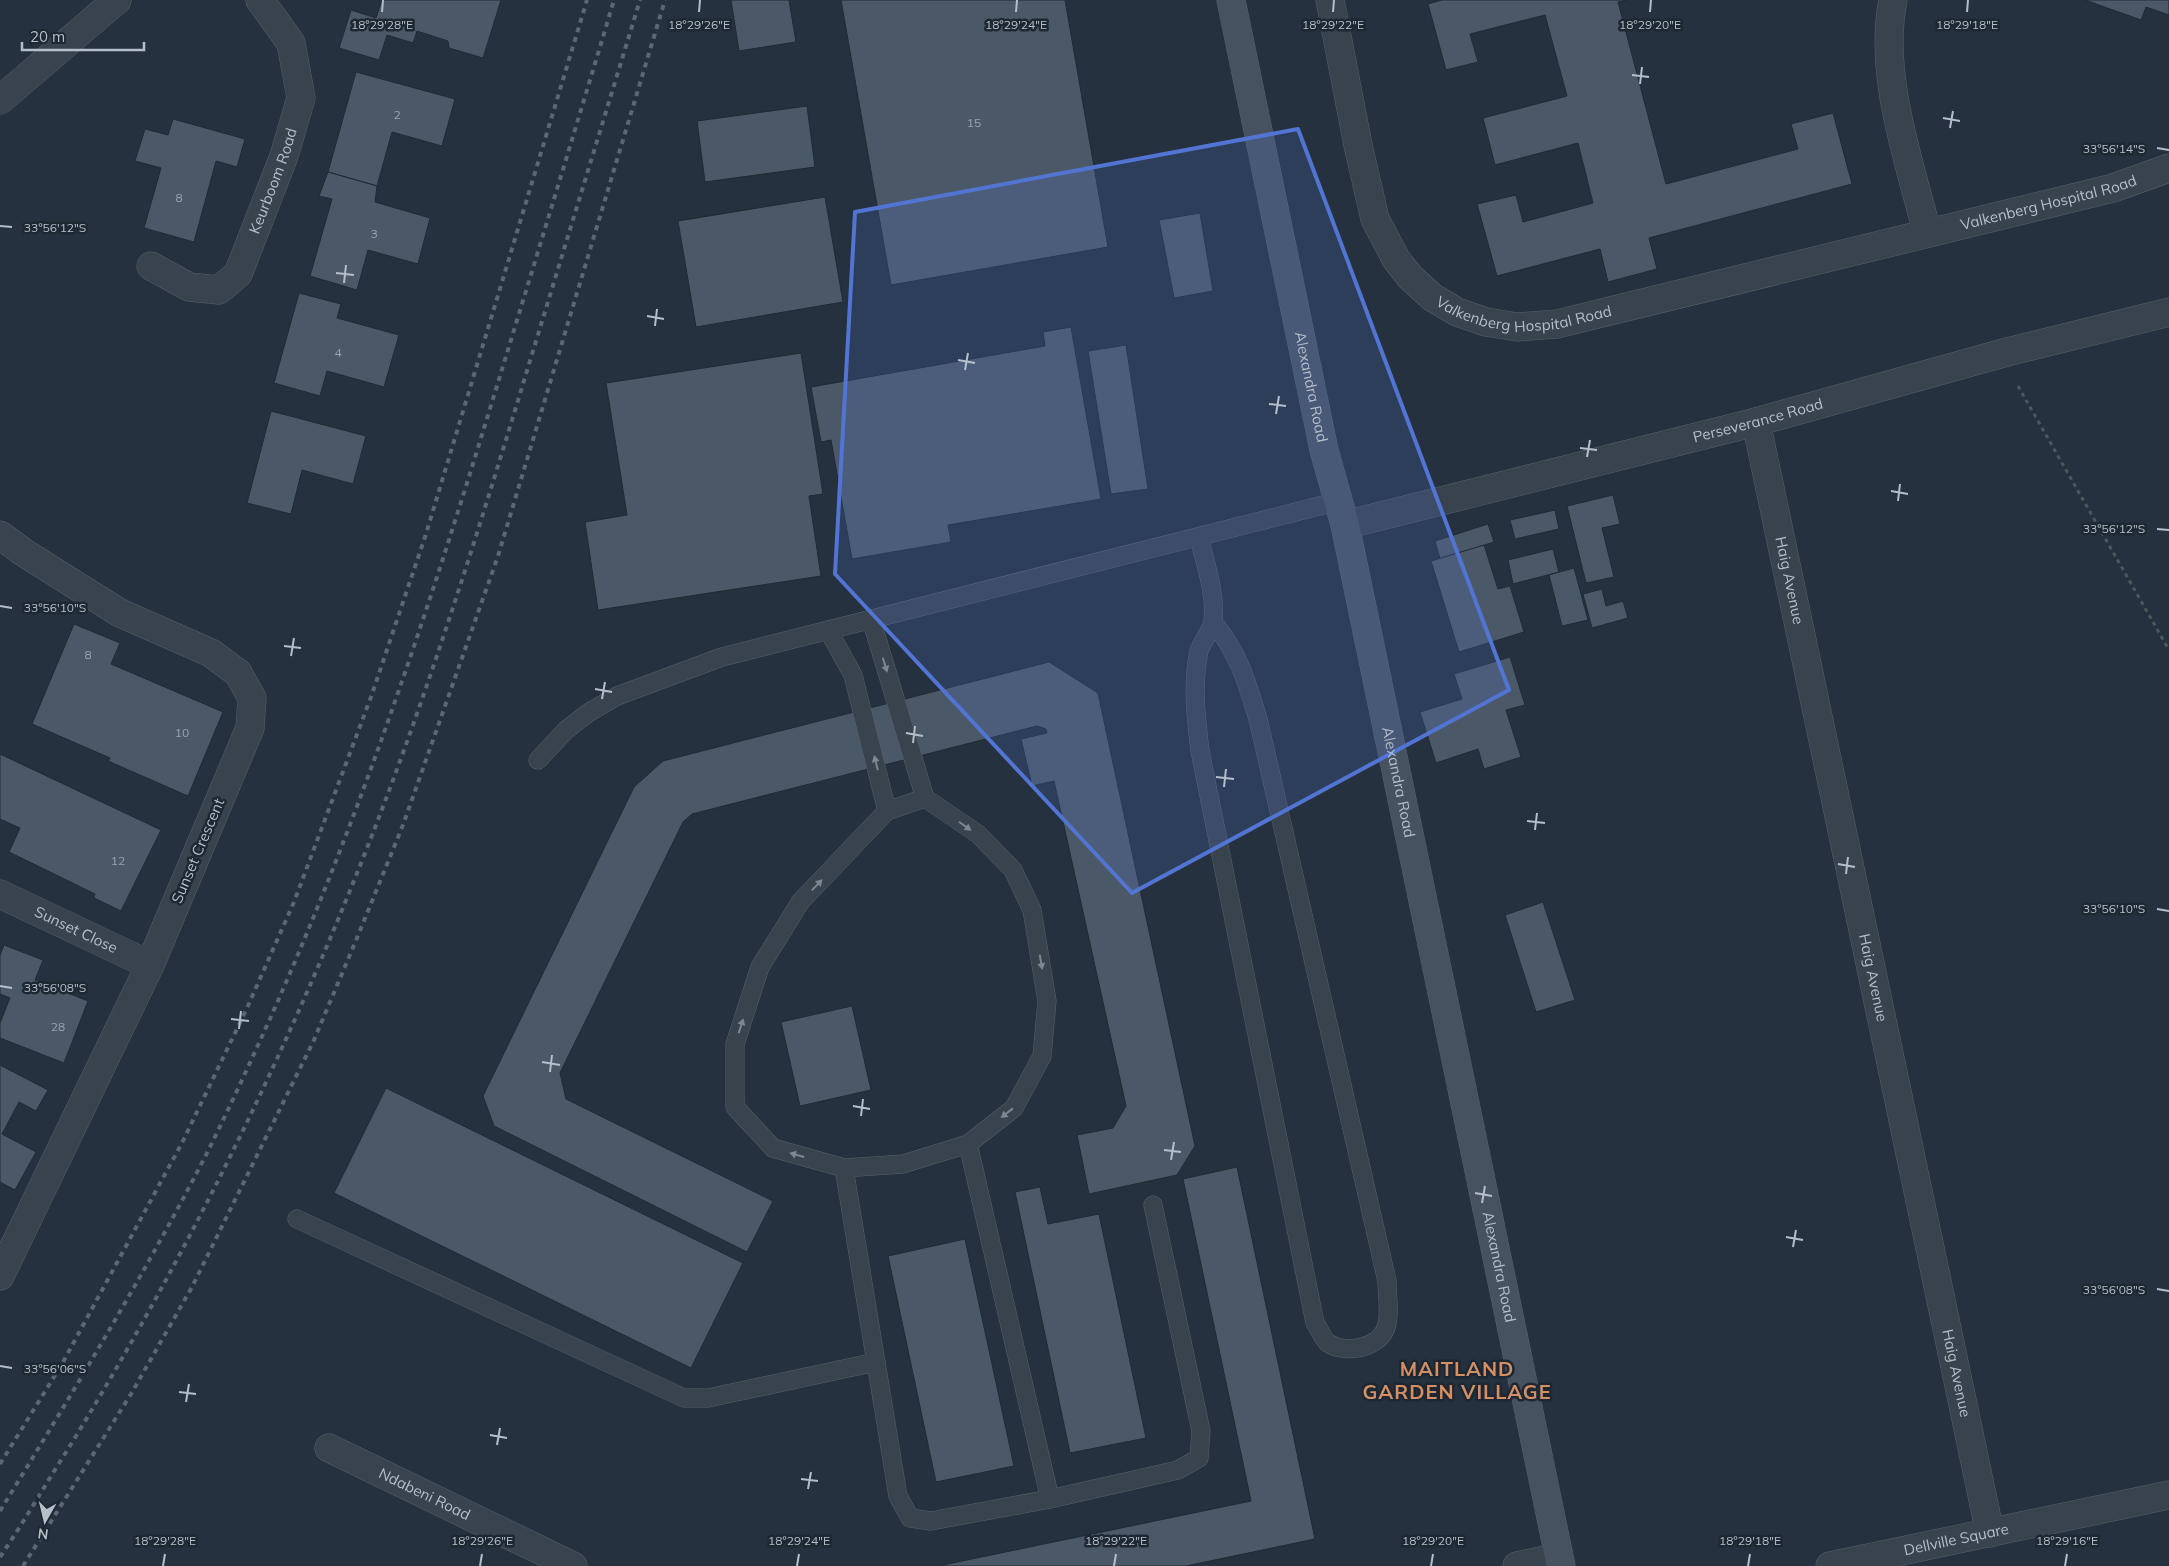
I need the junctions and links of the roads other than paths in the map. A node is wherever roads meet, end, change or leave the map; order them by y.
1 (117, 0) edge
2 (260, 0) edge
3 (1231, 0) edge
4 (1330, 0) edge
5 (1893, 0) edge
6 (0, 100) edge
7 (2169, 168) edge
8 (1927, 232) junction
9 (151, 266) dead end
10 (2169, 312) edge
11 (1756, 422) junction
12 (1342, 513) junction
13 (0, 535) edge
14 (1199, 537) junction
15 (870, 619) junction
16 (1213, 622) junction
17 (828, 630) junction
18 (538, 760) dead end
19 (925, 798) junction
20 (888, 811) junction
21 (0, 894) edge
22 (150, 965) junction
23 (968, 1144) junction
24 (844, 1168) junction
25 (1153, 1205) dead end
26 (297, 1219) dead end
27 (0, 1276) edge
28 (876, 1362) junction
29 (329, 1448) dead end
30 (2169, 1495) edge
31 (1050, 1499) junction
32 (1990, 1532) junction
33 (1560, 1561) edge
34 (573, 1566) edge
35 (1517, 1566) edge
36 (1830, 1566) edge

1 - 6 street
2 - 9 street, Keurboom Road
3 - 12 street, Alexandra Road
4 - 8 street, Valkenberg Hospital Road
5 - 8 street
7 - 8 street, Valkenberg Hospital Road
10 - 11 street, Perseverance Road
11 - 12 street, Perseverance Road
11 - 32 street, Haig Avenue
12 - 14 lane
12 - 33 street, Alexandra Road
13 - 22 street, Sunset Crescent
14 - 15 lane
14 - 16 lane
15 - 17 lane
15 -> 19 lane
16 - 16 lane
17 - 18 lane
20 -> 17 lane
19 - 20 lane
19 -> 23 lane
24 -> 20 lane
21 - 22 street, Sunset Close
22 - 27 street, Sunset Crescent
23 - 24 lane
23 - 31 lane
24 - 28 lane
25 - 31 lane
26 - 28 lane
28 - 31 lane
29 - 34 street, Ndabeni Road
30 - 32 street, Dellville Square
32 - 36 street, Dellville Square
33 - 35 street

